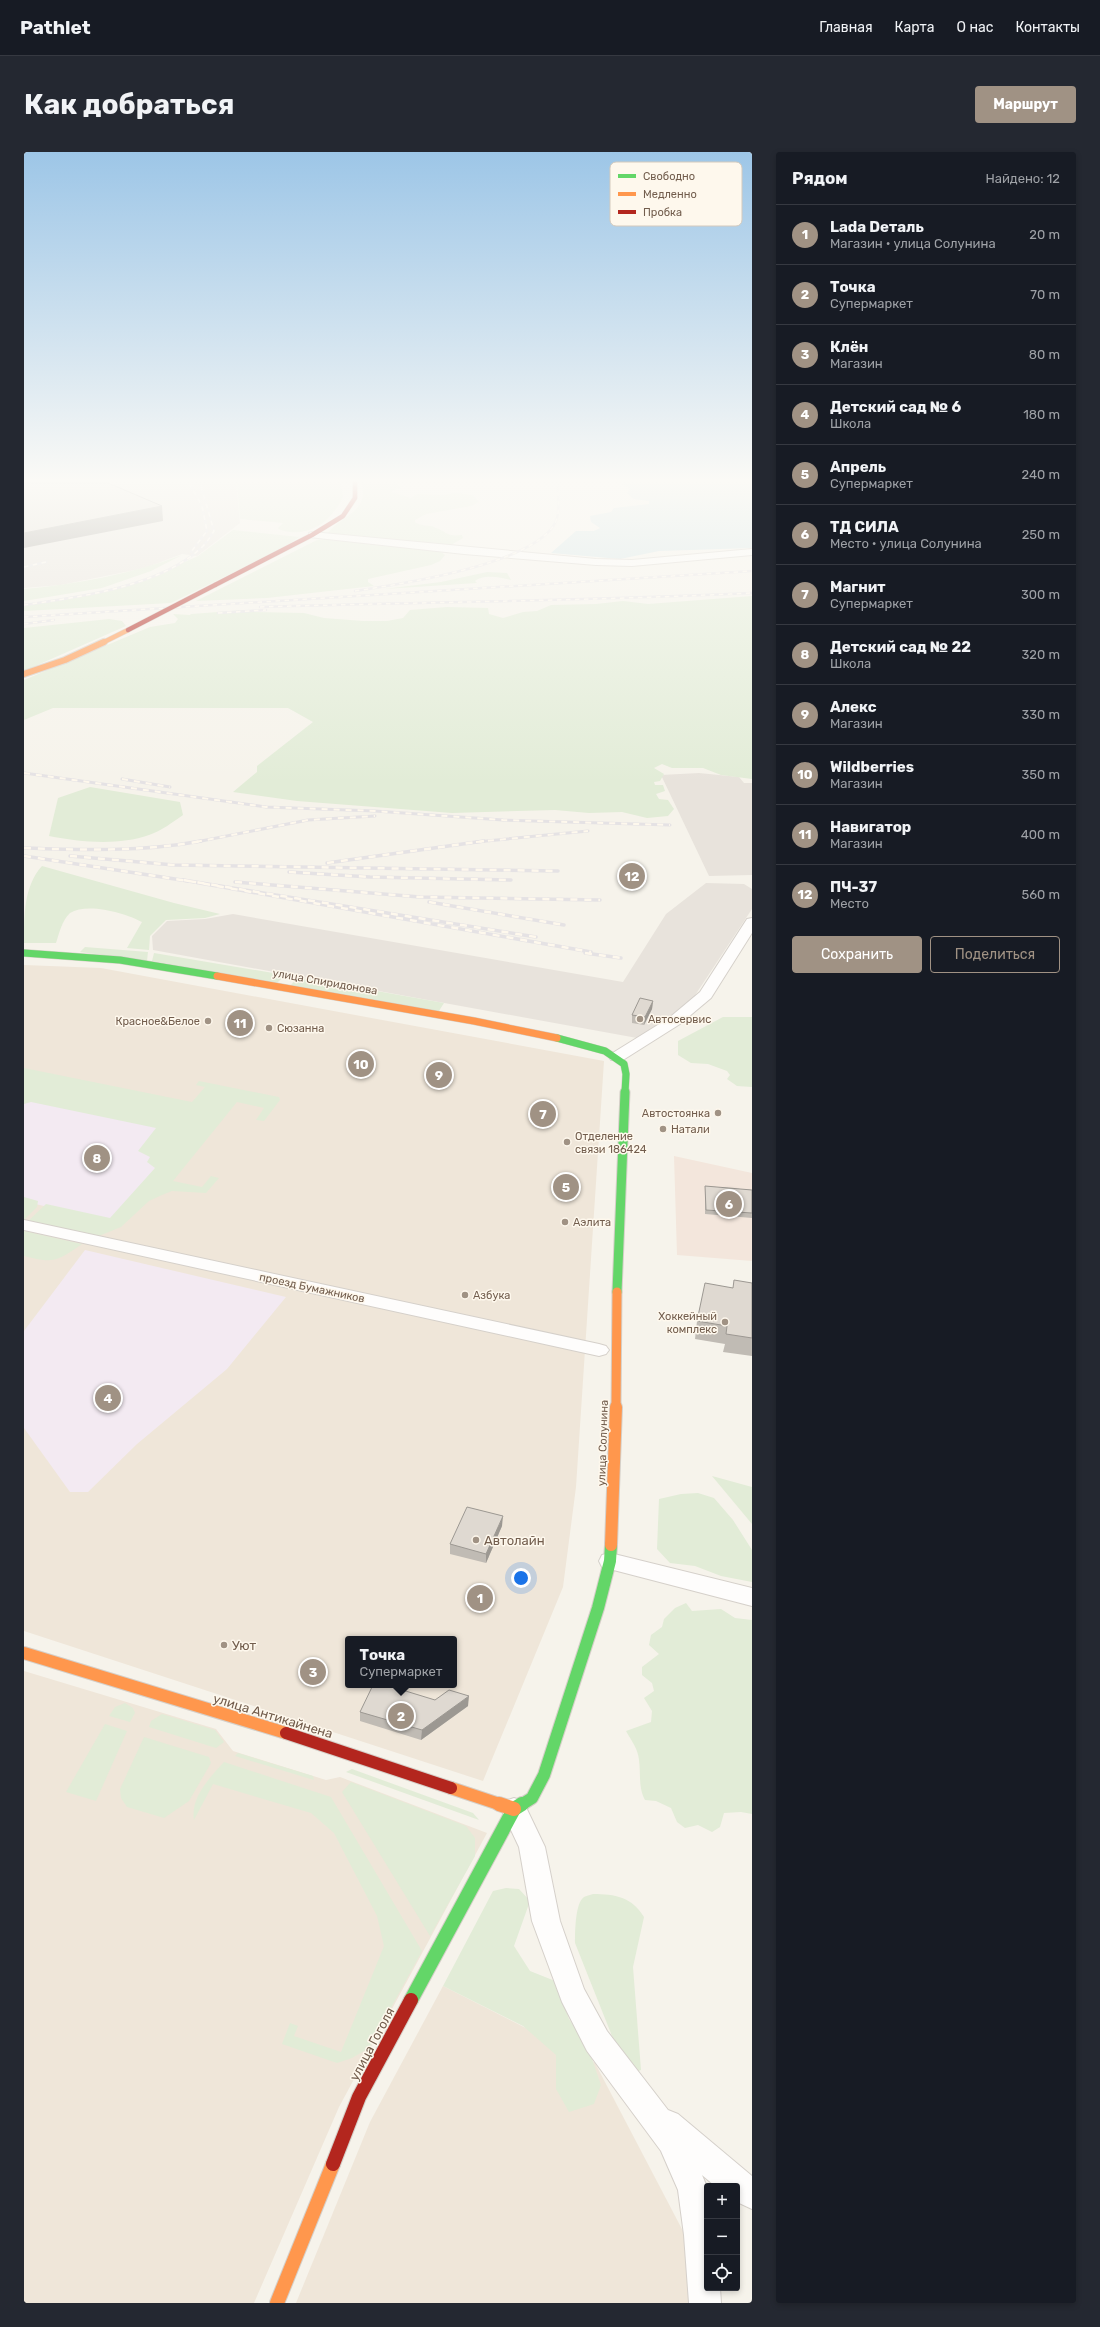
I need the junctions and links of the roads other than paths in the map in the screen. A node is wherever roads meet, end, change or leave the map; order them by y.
1 (218, 583) edge
2 (24, 674) edge
3 (752, 922) edge
4 (24, 953) edge
5 (617, 1057) junction
6 (24, 1225) edge
7 (600, 1350) dead end
8 (610, 1561) junction
9 (752, 1597) edge
10 (24, 1653) edge
11 (514, 1809) junction
12 (644, 2101) junction
13 (752, 2194) edge
14 (277, 2303) edge
15 (705, 2303) edge

1 - 2 street, bridge
3 - 5 street
4 - 5 street, улица Спиридонова
5 - 8 street, улица Солунина
6 - 7 street, проезд Бумажников
8 - 9 street
8 - 11 street, улица Солунина
10 - 11 street, улица Антикайнена
11 - 12 street
11 - 14 street, улица Гоголя
12 - 13 street
12 - 15 street

